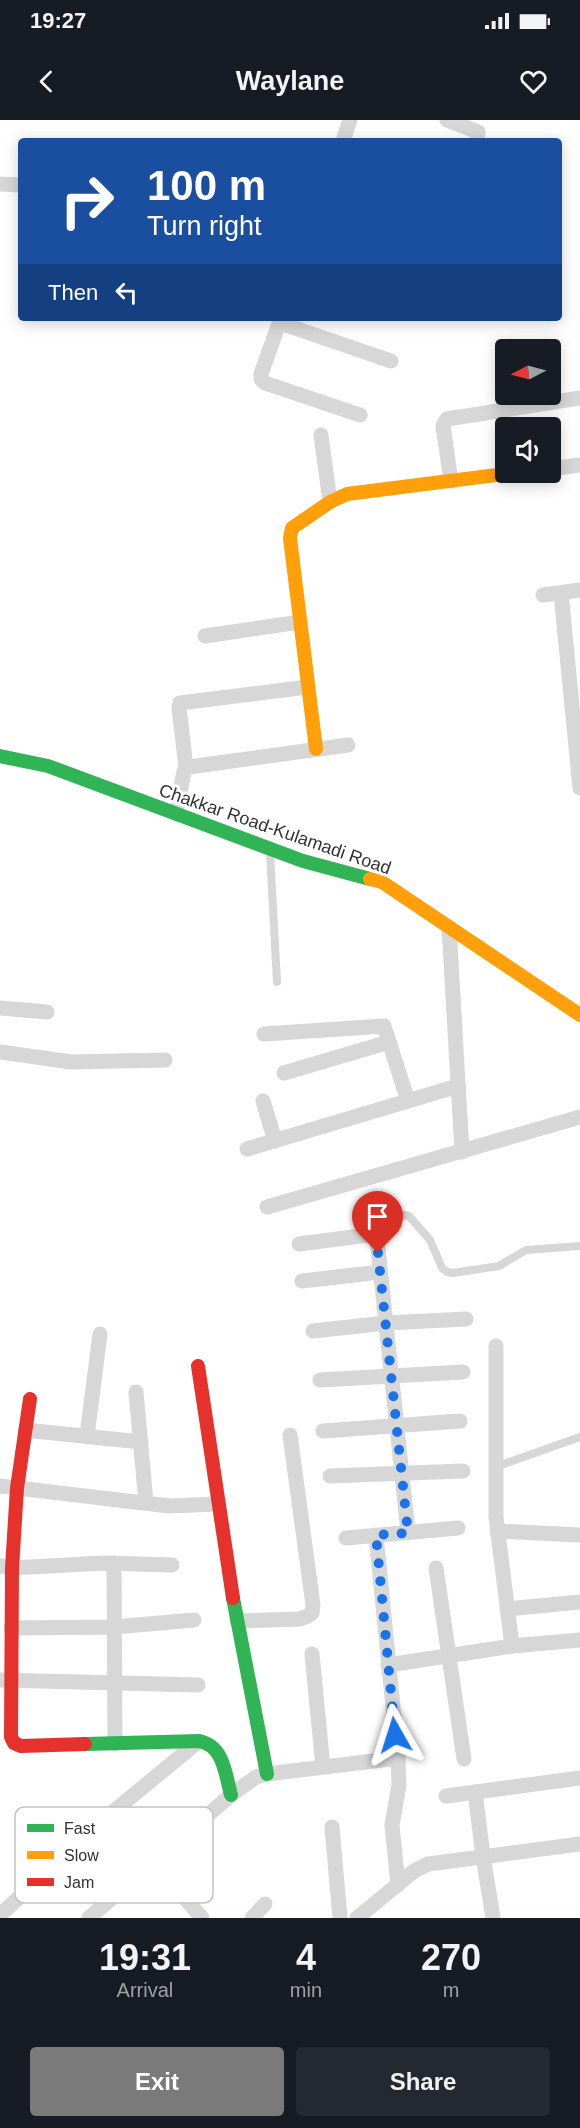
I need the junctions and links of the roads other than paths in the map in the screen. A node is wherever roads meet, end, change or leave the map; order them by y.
1 (350, 120) edge
2 (447, 120) edge
3 (344, 138) edge
4 (477, 138) edge
5 (0, 184) edge
6 (18, 185) edge
7 (280, 321) edge
8 (283, 321) edge
9 (391, 361) dead end
10 (580, 398) edge
11 (360, 416) dead end
12 (321, 435) dead end
13 (580, 465) edge
14 (561, 468) edge
15 (495, 475) edge
16 (451, 481) junction
17 (330, 502) junction
18 (580, 590) edge
19 (561, 593) junction
20 (543, 595) dead end
21 (300, 622) junction
22 (205, 636) dead end
23 (574, 653) edge
24 (308, 687) junction
25 (576, 715) edge
26 (348, 745) dead end
27 (316, 749) junction
28 (0, 756) edge
29 (186, 768) junction
30 (580, 781) edge
31 (176, 814) junction
32 (270, 849) junction
33 (449, 927) junction
34 (277, 982) dead end
35 (0, 1008) edge
36 (46, 1012) dead end
37 (580, 1015) edge
38 (264, 1034) dead end
39 (389, 1042) junction
40 (0, 1052) edge
41 (165, 1060) dead end
42 (284, 1073) dead end
43 (458, 1086) junction
44 (263, 1101) dead end
45 (408, 1101) junction
46 (580, 1117) edge
47 (275, 1141) junction
48 (247, 1149) dead end
49 (462, 1152) junction
50 (267, 1207) dead end
51 (374, 1209) joint
52 (376, 1234) junction
53 (299, 1244) dead end
54 (580, 1246) edge
55 (380, 1272) junction
56 (302, 1281) dead end
57 (466, 1319) dead end
58 (386, 1323) junction
59 (313, 1331) dead end
60 (100, 1334) dead end
61 (495, 1346) dead end
62 (198, 1366) dead end
63 (464, 1371) dead end
64 (391, 1376) junction
65 (320, 1380) dead end
66 (136, 1392) dead end
67 (30, 1399) dead end
68 (460, 1421) dead end
69 (396, 1426) junction
70 (26, 1430) junction
71 (323, 1431) dead end
72 (290, 1435) dead end
73 (87, 1436) junction
74 (580, 1437) edge
75 (141, 1443) junction
76 (495, 1467) junction
77 (463, 1471) dead end
78 (402, 1475) junction
79 (330, 1476) dead end
80 (0, 1486) edge
81 (17, 1488) junction
82 (146, 1503) junction
83 (218, 1504) junction
84 (458, 1528) dead end
85 (497, 1531) junction
86 (408, 1533) junction
87 (376, 1535) junction
88 (580, 1535) edge
89 (346, 1538) dead end
90 (114, 1563) junction
91 (171, 1565) dead end
92 (6, 1567) edge
93 (436, 1568) dead end
94 (580, 1602) edge
95 (507, 1608) junction
96 (194, 1620) dead end
97 (237, 1621) junction
98 (7, 1623) edge
99 (114, 1627) junction
100 (580, 1640) edge
101 (512, 1646) junction
102 (312, 1654) dead end
103 (450, 1655) junction
104 (388, 1665) junction
105 (6, 1681) edge
106 (114, 1683) junction
107 (198, 1685) dead end
108 (199, 1741) junction
109 (115, 1744) junction
110 (398, 1758) junction
111 (464, 1759) dead end
112 (323, 1767) junction
113 (267, 1774) junction
114 (580, 1779) edge
115 (475, 1792) junction
116 (231, 1795) junction
117 (446, 1796) dead end
118 (119, 1807) edge
119 (213, 1810) edge
120 (332, 1827) dead end
121 (580, 1844) edge
122 (483, 1856) junction
123 (398, 1885) junction
124 (15, 1901) edge
125 (105, 1903) edge
126 (189, 1903) edge
127 (265, 1904) dead end
128 (0, 1915) edge
129 (88, 1918) edge
130 (202, 1918) edge
131 (252, 1918) edge
132 (340, 1918) edge
133 (357, 1918) edge
134 (493, 1918) edge

1 - 3 street
2 - 4 street
5 - 6 street
7 - 11 street
8 - 9 street
10 - 16 street
12 - 17 street
13 - 14 street
15 - 16 street
16 - 17 street
17 - 21 street
18 - 19 street
19 - 20 street
19 - 23 street
21 - 22 street
21 - 24 street
23 - 25 street
24 - 27 street
24 - 29 street
25 - 30 street
26 - 27 street
27 - 29 street
28 - 31 street, Chakkar Road-Kulamadi Road
29 - 31 street
31 - 32 street, Chakkar Road-Kulamadi Road
32 - 33 street, Chakkar Road-Kulamadi Road
32 - 34 lane
33 - 37 street, Chakkar Road-Kulamadi Road
33 - 43 street
35 - 36 street
38 - 39 street
39 - 42 street
39 - 45 street
40 - 41 street
43 - 45 street
43 - 49 street
44 - 47 street
45 - 47 street
46 - 49 street
47 - 48 street
49 - 50 street
51 - 52 street
51 - 54 lane
52 - 53 street
52 - 55 street
55 - 56 street
55 - 58 street
57 - 58 street
58 - 59 street
58 - 64 street
60 - 73 street
61 - 76 street
62 - 83 street
63 - 64 street
64 - 65 street
64 - 69 street
66 - 75 street
67 - 70 street
68 - 69 street
69 - 71 street
69 - 78 street
70 - 73 street
70 - 81 street
72 - 97 street
73 - 75 street
74 - 76 lane
75 - 82 street
76 - 85 street
77 - 78 street
78 - 79 street
78 - 86 street
80 - 81 street
81 - 82 street
81 - 92 street
82 - 83 street
83 - 97 street
84 - 86 street
85 - 88 street
85 - 95 street
86 - 87 street
87 - 89 street
87 - 104 street
90 - 91 street
90 - 92 street
90 - 99 street
92 - 98 street
93 - 103 street
94 - 95 street
95 - 101 street
96 - 99 street
97 - 113 street
98 - 99 street
98 - 105 street
99 - 106 street
100 - 101 street
101 - 103 street
102 - 112 street
103 - 104 street
103 - 111 street
104 - 110 street
105 - 106 street
105 - 109 street
106 - 107 street
106 - 109 street
108 - 109 street
108 - 116 street
108 - 118 street
110 - 112 street
110 - 123 street
112 - 113 street
113 - 116 street
114 - 115 street
115 - 117 street
115 - 122 street
116 - 119 street
120 - 132 street
121 - 122 street
122 - 123 street
122 - 134 street
123 - 133 street
124 - 128 street
125 - 129 street
126 - 130 street
127 - 131 street

